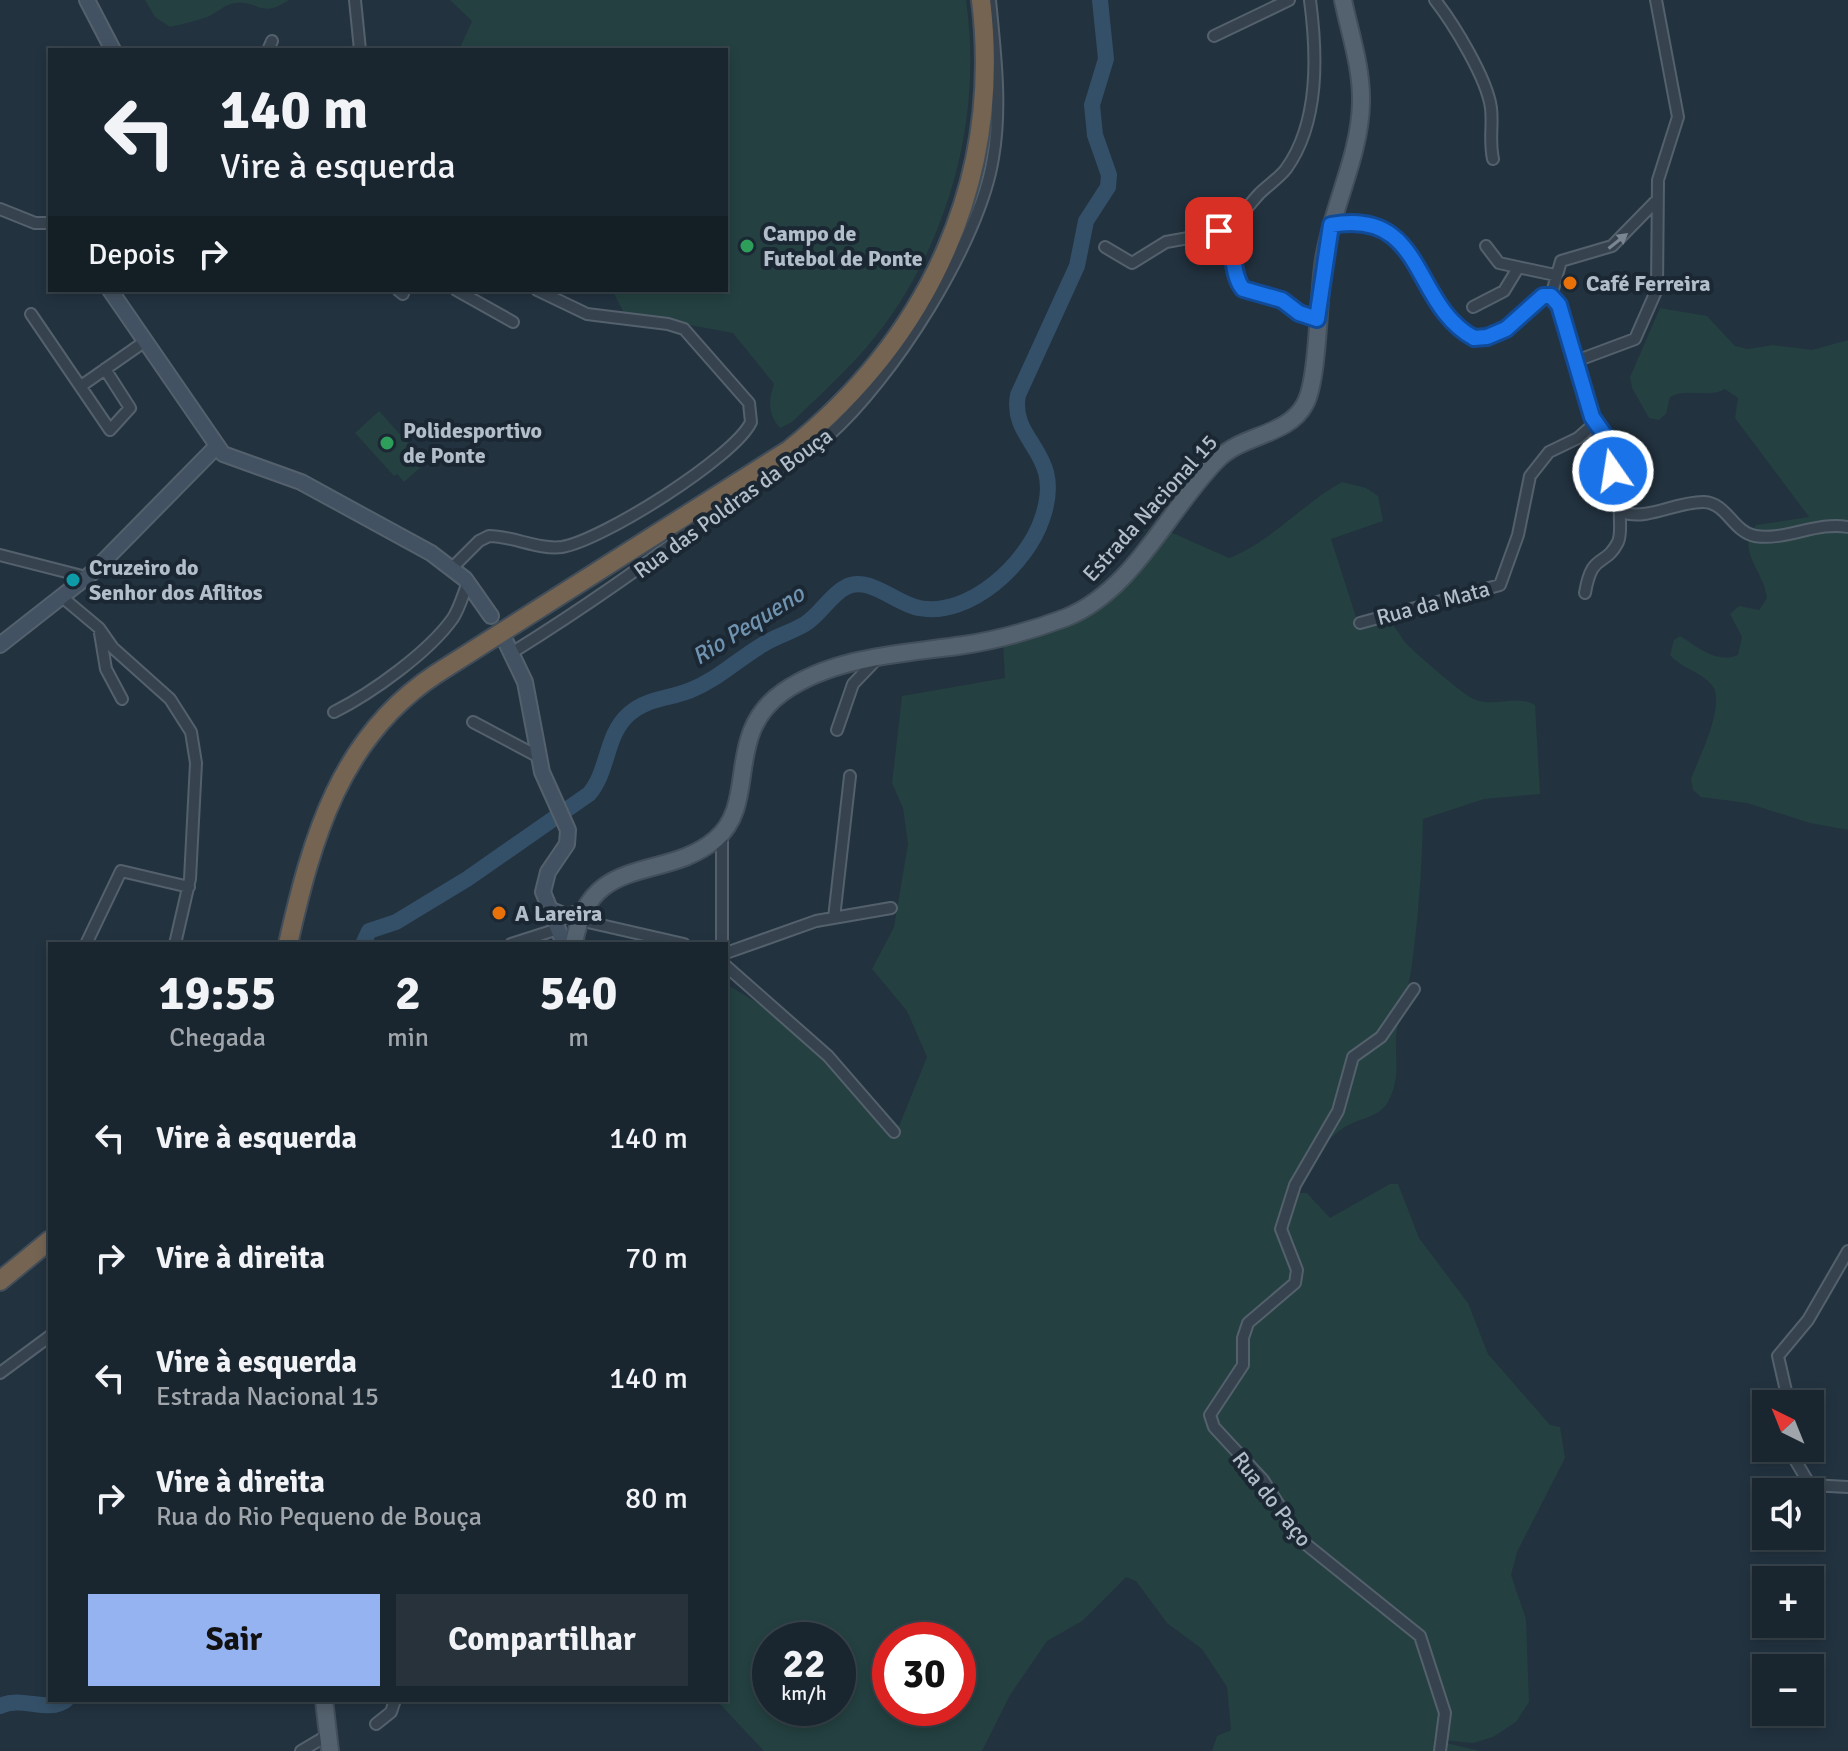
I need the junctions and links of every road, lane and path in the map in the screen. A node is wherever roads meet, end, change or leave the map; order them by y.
1 (87, 0) edge
2 (355, 0) edge
3 (972, 0) edge
4 (981, 0) edge
5 (990, 0) edge
6 (1289, 0) edge
7 (1310, 0) edge
8 (1343, 0) edge
9 (1435, 0) edge
10 (1656, 0) edge
11 (1214, 36) dead end
12 (112, 48) edge
13 (360, 48) edge
14 (1493, 159) dead end
15 (1657, 200) junction
16 (0, 209) edge
17 (48, 223) edge
18 (1331, 225) junction
19 (1219, 231) junction
20 (1486, 246) dead end
21 (1105, 247) dead end
22 (1518, 268) junction
23 (1555, 275) junction
24 (111, 292) edge
25 (460, 292) edge
26 (541, 292) edge
27 (1551, 296) junction
28 (1473, 307) dead end
29 (31, 314) dead end
30 (1317, 319) junction
31 (513, 322) dead end
32 (144, 342) junction
33 (1576, 361) junction
34 (105, 369) junction
35 (81, 386) junction
36 (1595, 423) junction
37 (216, 447) junction
38 (1620, 510) junction
39 (1848, 527) edge
40 (0, 555) edge
41 (452, 568) junction
42 (61, 571) junction
43 (86, 577) junction
44 (468, 583) junction
45 (1585, 593) dead end
46 (66, 594) junction
47 (491, 616) dead end
48 (1360, 623) dead end
49 (99, 628) junction
50 (502, 634) dead end
51 (0, 645) edge
52 (513, 652) junction
53 (878, 657) junction
54 (122, 699) dead end
55 (334, 712) dead end
56 (473, 722) dead end
57 (837, 730) dead end
58 (539, 757) junction
59 (850, 776) dead end
60 (722, 833) junction
61 (189, 887) junction
62 (891, 908) dead end
63 (834, 918) junction
64 (566, 926) edge
65 (645, 940) edge
66 (87, 942) edge
67 (175, 942) edge
68 (281, 942) edge
69 (288, 942) edge
70 (517, 942) edge
71 (722, 942) edge
72 (728, 952) edge
73 (728, 968) edge
74 (1414, 989) dead end
75 (894, 1132) dead end
76 (48, 1242) edge
77 (1848, 1251) edge
78 (48, 1254) edge
79 (0, 1281) edge
80 (0, 1292) edge
81 (48, 1337) edge
82 (0, 1373) edge
83 (1785, 1390) edge
84 (1796, 1462) edge
85 (1848, 1487) edge
86 (324, 1702) edge
87 (394, 1702) edge
88 (376, 1724) dead end
89 (329, 1739) edge
90 (301, 1751) edge
91 (1440, 1751) edge

1 - 12 street
2 - 13 street
3 - 68 highway
4 - 69 highway
5 - 52 street, Rua das Poldras da Bouça
6 - 11 street
7 - 19 street
8 - 18 main road, Estrada Nacional 15
9 - 14 street
10 - 15 street
23 -> 15 street
15 - 33 street
16 - 17 street
18 - 27 street
18 - 30 main road, Estrada Nacional 15
19 - 21 street
19 - 30 street
20 - 22 street
22 - 23 street
22 - 28 street
23 - 27 street
24 - 32 street
25 - 31 street
26 - 41 street
27 - 33 street
29 - 35 street
30 - 53 main road, Estrada Nacional 15
32 - 34 street
32 - 37 street
33 - 36 street
34 - 35 street
34 - 35 street
36 - 38 street
36 - 48 street, Rua da Mata
37 - 41 street
37 - 43 street
38 - 39 street
38 - 45 street
40 - 42 street
41 - 44 street
42 - 43 street
42 - 46 street
43 - 46 street
44 - 47 street
44 - 55 street
46 - 49 street
46 - 51 street
49 - 54 street
49 - 61 street
50 - 52 street
52 - 58 street
53 - 57 street
53 - 60 main road, Estrada Nacional 15
56 - 58 street
58 - 64 street
59 - 63 street
60 - 64 main road
60 - 71 street
61 - 66 street
61 - 67 street
62 - 63 street
63 - 72 street
64 - 65 street
64 - 70 street
73 - 75 street
74 - 91 street, Rua do Paço
76 - 79 highway
77 - 83 street
78 - 80 highway
81 - 82 street
84 - 85 street
86 - 89 main road
87 - 88 street
89 - 90 street

